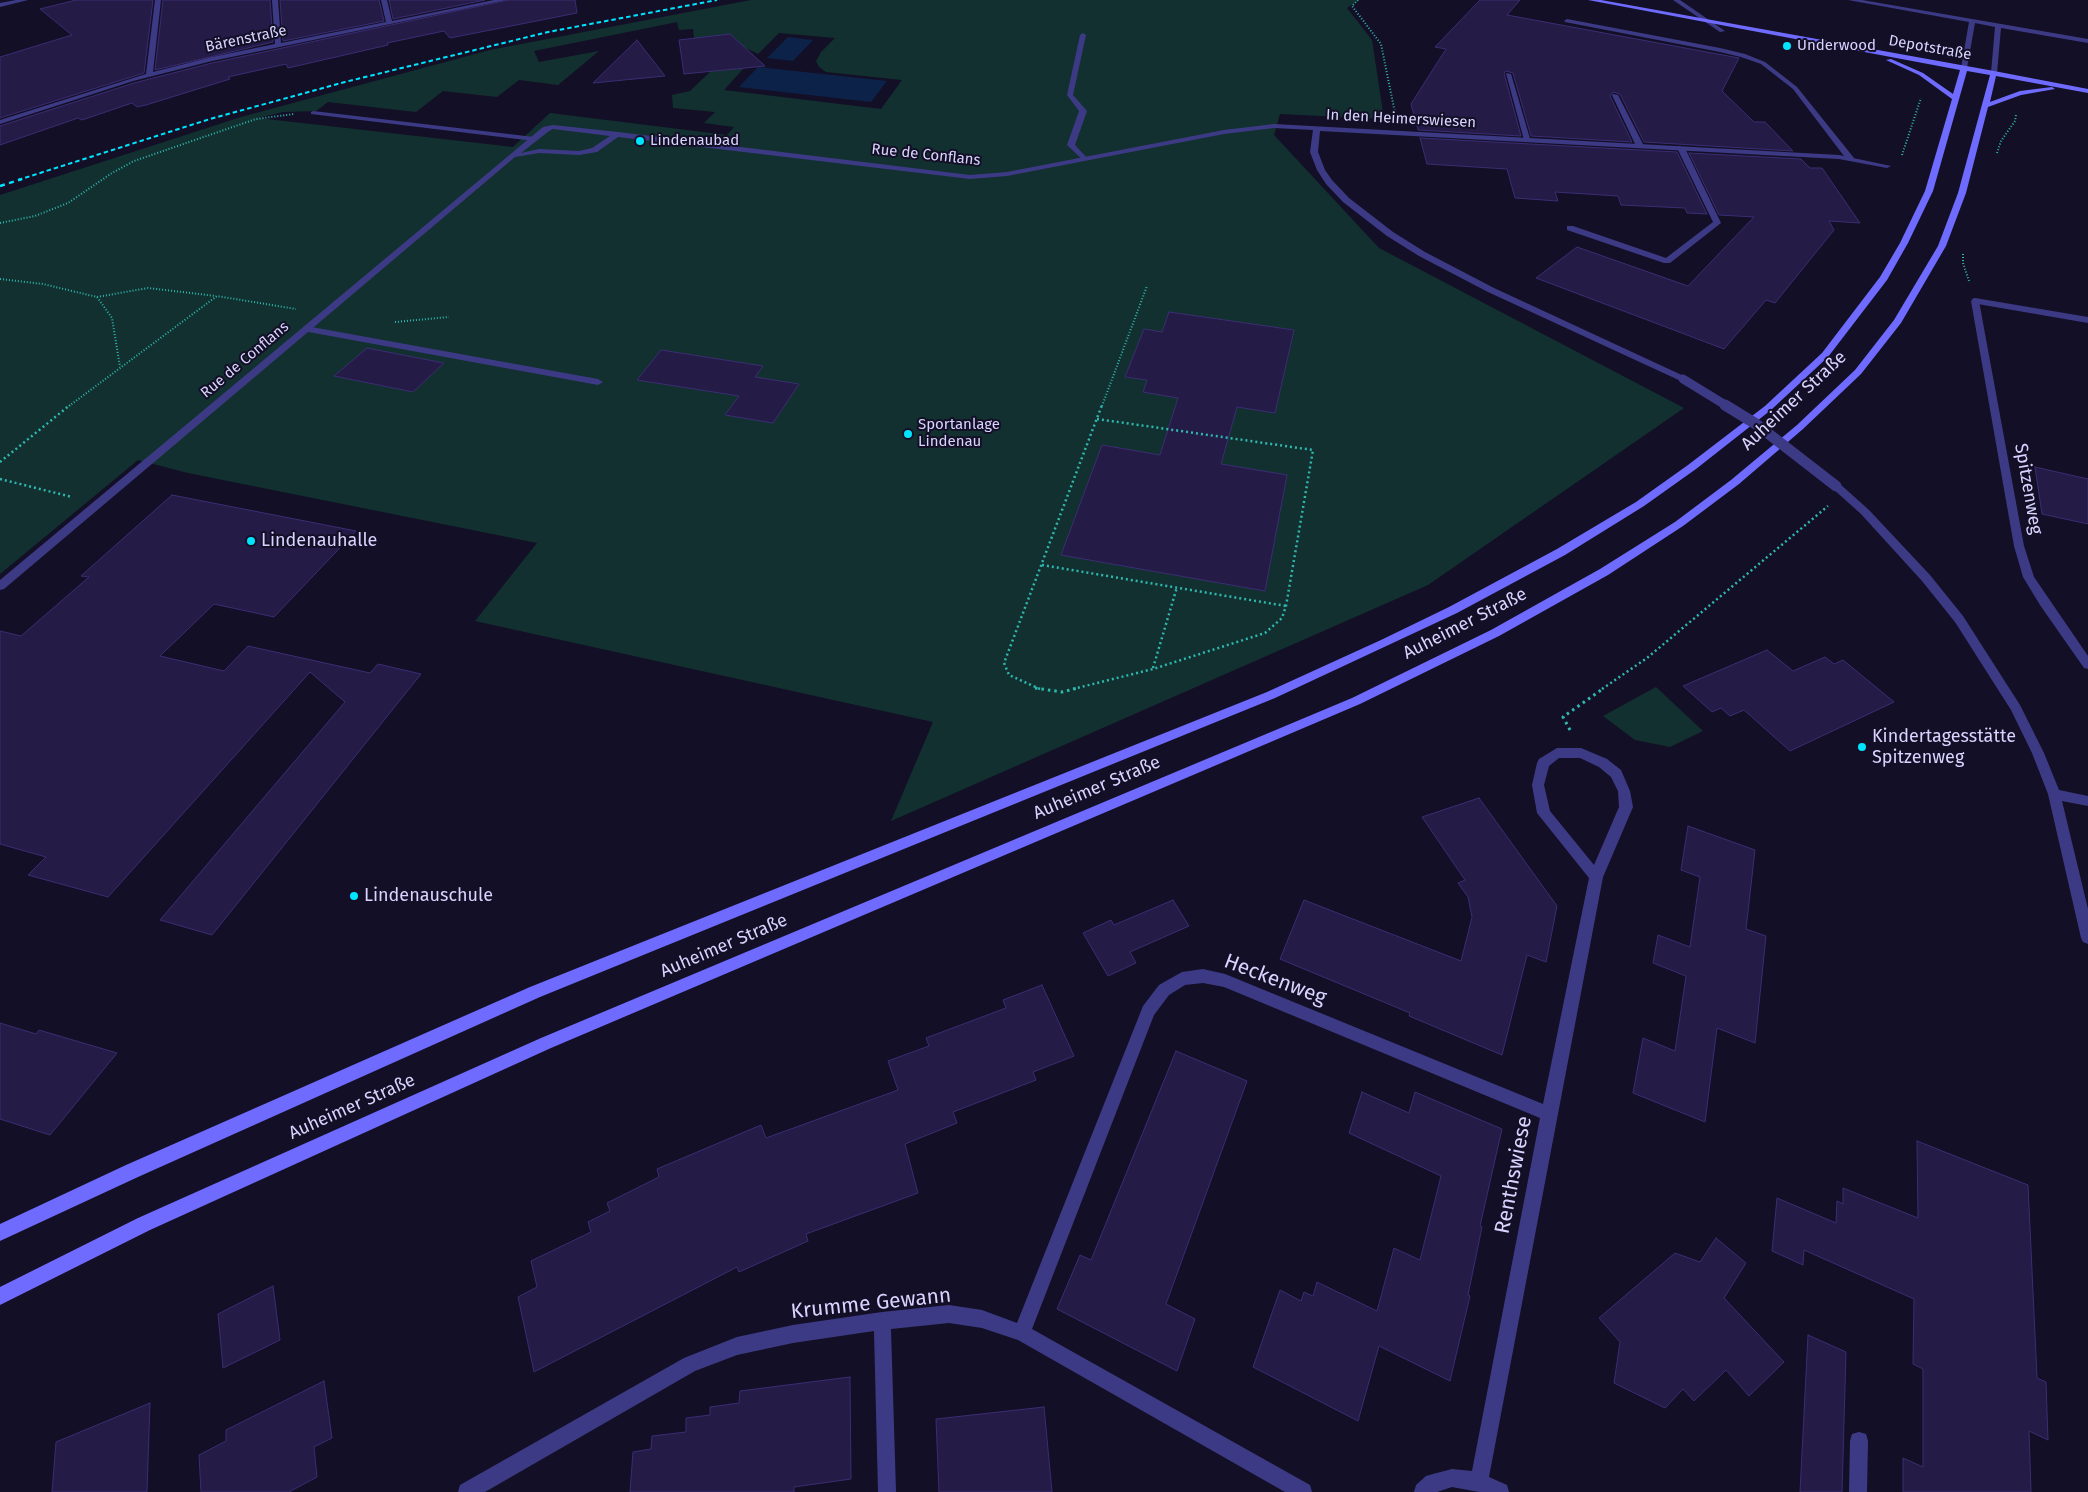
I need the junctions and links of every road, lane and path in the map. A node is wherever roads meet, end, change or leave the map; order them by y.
1 (25, 0) edge
2 (158, 0) edge
3 (275, 0) edge
4 (384, 0) edge
5 (500, 0) edge
6 (1358, 0) edge
7 (1591, 0) edge
8 (1676, 0) edge
9 (1851, 0) edge
10 (0, 5) edge
11 (1567, 21) dead end
12 (1972, 21) junction
13 (389, 22) junction
14 (1709, 22) junction
15 (1998, 26) junction
16 (1722, 31) dead end
17 (1084, 35) dead end
18 (2088, 41) edge
19 (278, 45) junction
20 (1866, 50) junction
21 (1964, 68) junction
22 (1994, 73) junction
23 (1508, 74) dead end
24 (149, 75) junction
25 (2072, 88) junction
26 (1924, 90) dead end
27 (2088, 91) edge
28 (1615, 95) dead end
29 (1955, 98) junction
30 (1987, 105) junction
31 (313, 113) joint
32 (0, 122) edge
33 (1317, 128) junction
34 (1399, 133) junction
35 (618, 134) junction
36 (534, 139) junction
37 (1528, 140) junction
38 (1640, 146) junction
39 (1681, 148) junction
40 (510, 158) junction
41 (1850, 158) junction
42 (1084, 159) junction
43 (1887, 166) joint
44 (0, 223) edge
45 (1570, 228) dead end
46 (0, 279) edge
47 (1147, 286) dead end
48 (217, 296) junction
49 (97, 297) junction
50 (324, 314) junction
51 (2088, 320) edge
52 (306, 329) junction
53 (120, 367) junction
54 (598, 382) dead end
55 (1097, 419) junction
56 (0, 462) edge
57 (0, 479) edge
58 (1840, 490) junction
59 (98, 504) junction
60 (1042, 565) junction
61 (0, 586) edge
62 (1177, 587) junction
63 (1286, 606) junction
64 (2088, 666) edge
65 (1153, 669) junction
66 (1581, 753) junction
67 (2054, 794) junction
68 (2088, 801) edge
69 (1596, 877) junction
70 (2088, 938) edge
71 (1549, 1114) junction
72 (0, 1233) edge
73 (0, 1296) edge
74 (882, 1321) junction
75 (1022, 1333) junction
76 (1859, 1441) dead end
77 (1479, 1482) junction
78 (467, 1492) edge
79 (887, 1492) edge
80 (1303, 1492) edge
81 (1423, 1492) edge
82 (1500, 1492) edge
83 (1858, 1492) edge

1 - 10 street
2 - 24 street
3 - 19 street
4 - 13 street
5 - 13 street, Bärenstraße
6 - 34 path
7 - 14 main road, Depotstraße
8 - 14 street
9 - 12 street
11 - 41 street
12 - 15 street
12 - 21 street
13 - 19 street, Bärenstraße
14 - 16 street
14 - 20 main road, Depotstraße
15 - 18 street
15 - 22 street
17 - 42 street
19 - 24 street, Bärenstraße
20 - 21 main road, Depotstraße
20 - 29 main road
21 - 22 main road, Depotstraße
21 - 29 main road, Auheimer Straße
22 - 25 main road, Depotstraße
22 - 30 main road, Auheimer Straße
23 - 37 street
24 - 32 street, Bärenstraße
25 - 27 main road, Depotstraße
25 - 30 main road
26 - 43 path
28 - 38 street
29 - 72 main road, Auheimer Straße
30 - 73 main road, Auheimer Straße
31 - 36 street
31 - 44 path
33 - 34 street, In den Heimerswiesen
33 - 42 street, Rue de Conflans
33 - 58 street, In den Heimerswiesen, bridge
34 - 37 street, In den Heimerswiesen
35 - 36 street, Rue de Conflans
35 - 40 street, Rue de Conflans
35 - 42 street, Rue de Conflans
36 - 40 street, Rue de Conflans
37 - 38 street, In den Heimerswiesen
38 - 39 street, In den Heimerswiesen
39 - 41 street, In den Heimerswiesen
39 - 45 street
40 - 50 street, Rue de Conflans
41 - 43 street, In den Heimerswiesen
46 - 49 path
47 - 55 path
48 - 49 path
48 - 50 path
48 - 53 path
49 - 53 path
50 - 52 street, Rue de Conflans
51 - 64 street, Spitzenweg
52 - 54 street
52 - 59 street, Rue de Conflans
53 - 56 path
55 - 60 path
55 - 63 path
57 - 59 path
58 - 66 path
58 - 67 street
59 - 61 street, Rue de Conflans
60 - 62 path
60 - 65 path
62 - 63 path
62 - 65 path
63 - 65 path
66 - 69 street, Renthswiese
66 - 69 street, Renthswiese
67 - 68 street
67 - 70 street
69 - 71 street, Renthswiese
71 - 75 street, Heckenweg
71 - 77 street, Renthswiese
74 - 75 street, Krumme Gewann
74 - 78 street, Krumme Gewann
74 - 79 street
75 - 80 street, Krumme Gewann
76 - 83 street
77 - 81 street
77 - 82 street

